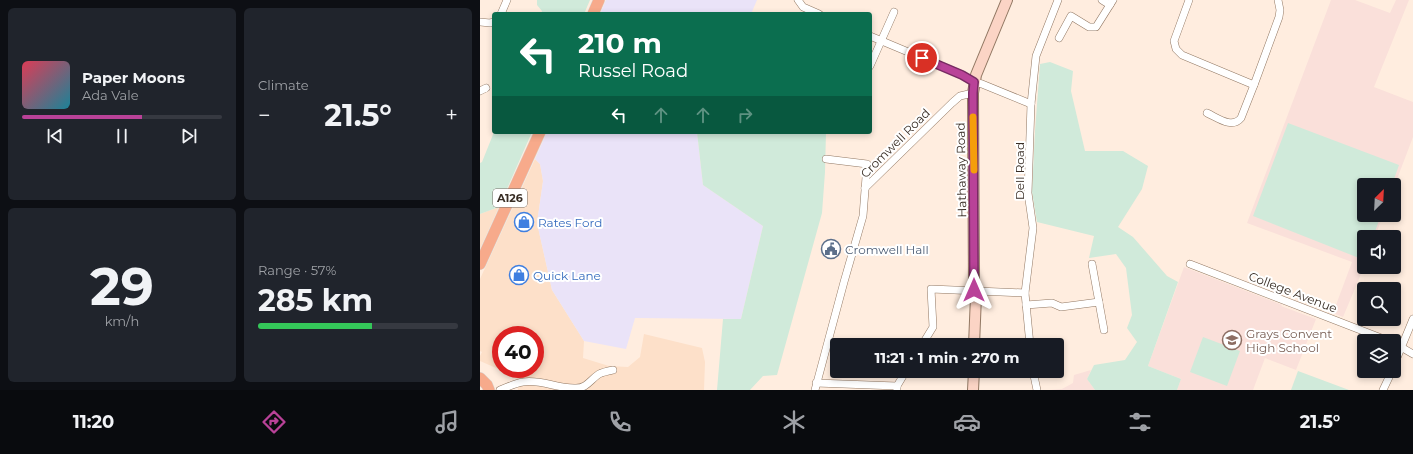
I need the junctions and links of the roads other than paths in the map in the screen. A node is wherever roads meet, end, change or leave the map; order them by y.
1 (508, 0) edge
2 (599, 0) edge
3 (798, 0) edge
4 (1007, 0) edge
5 (1058, 0) edge
6 (1102, 0) edge
7 (1189, 0) edge
8 (1278, 0) edge
9 (1112, 2) edge
10 (502, 12) edge
11 (594, 12) edge
12 (814, 12) edge
13 (894, 12) dead end
14 (480, 22) edge
15 (492, 22) edge
16 (872, 37) edge
17 (1059, 38) dead end
18 (881, 41) junction
19 (872, 61) edge
20 (974, 82) junction
21 (1254, 85) junction
22 (973, 93) junction
23 (1031, 104) junction
24 (1208, 113) dead end
25 (539, 134) edge
26 (826, 160) dead end
27 (865, 188) junction
28 (480, 264) edge
29 (1092, 264) dead end
30 (1190, 264) dead end
31 (974, 290) junction
32 (1025, 293) junction
33 (1099, 302) junction
34 (1026, 305) junction
35 (1413, 320) edge
36 (1104, 330) dead end
37 (1371, 334) edge
38 (926, 338) edge
39 (974, 338) edge
40 (1029, 338) edge
41 (1402, 347) joint
42 (1413, 354) edge
43 (614, 370) dead end
44 (480, 378) edge
45 (902, 378) edge
46 (974, 378) edge
47 (1034, 378) edge
48 (1389, 378) edge
49 (816, 386) edge
50 (897, 388) edge
51 (489, 390) edge
52 (500, 390) edge
53 (973, 390) edge
54 (1037, 390) edge
55 (1383, 390) edge

1 - 10 street
2 - 11 main road
3 - 12 street
4 - 20 street, Hathaway Road
5 - 23 street, Dell Road
6 - 9 street
7 - 21 street
8 - 21 street
9 - 17 street
13 - 18 street
14 - 15 street
16 - 18 street
18 - 19 street
18 - 20 street
20 - 22 street, Hathaway Road
20 - 23 street
21 - 24 street
22 - 27 street, Cromwell Road
22 - 31 street, Hathaway Road
23 - 32 street, Dell Road
25 - 28 main road, A126
26 - 27 street
27 - 49 street, Cromwell Road
29 - 33 street
30 - 37 street, College Avenue
31 - 32 street
31 - 38 street
31 - 39 street, Hathaway Road
32 - 34 street, Dell Road
33 - 34 street
33 - 36 street
34 - 40 street, Dell Road
35 - 41 street
41 - 42 street
43 - 52 street
44 - 51 main road
45 - 50 street
46 - 53 street
47 - 54 street
48 - 55 street
49 - 50 street

